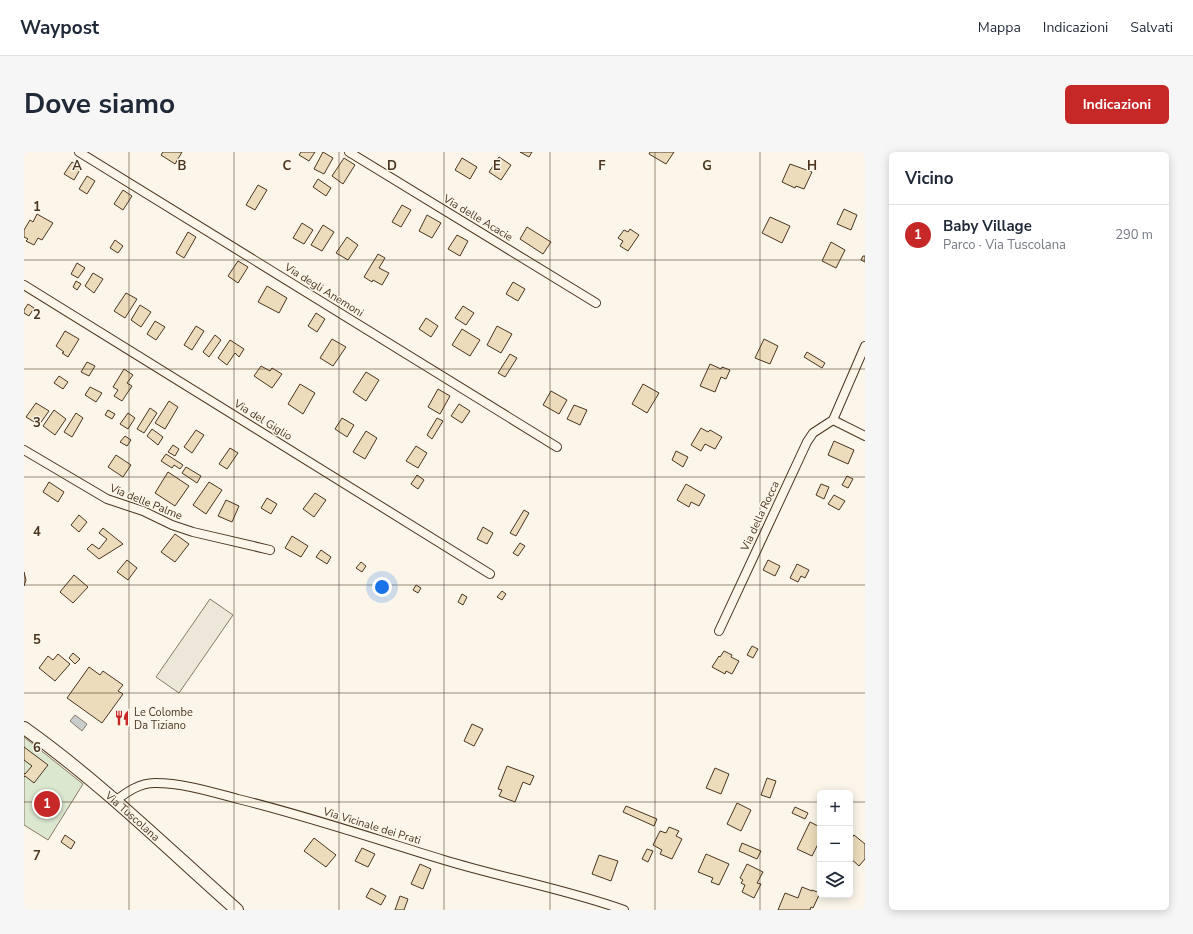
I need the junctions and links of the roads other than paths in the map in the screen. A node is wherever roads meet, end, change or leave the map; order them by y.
1 (79, 152) edge
2 (349, 152) edge
3 (24, 285) edge
4 (596, 303) dead end
5 (865, 346) edge
6 (833, 420) junction
7 (865, 436) edge
8 (557, 448) dead end
9 (24, 450) edge
10 (270, 550) dead end
11 (490, 574) dead end
12 (719, 631) dead end
13 (24, 728) edge
14 (115, 801) junction
15 (237, 910) edge
16 (624, 910) edge

1 - 8 street, Via degli Anemoni
2 - 4 street, Via delle Acacie
3 - 11 street, Via del Giglio
5 - 6 street
6 - 7 street
6 - 12 street, Via della Rocca
9 - 10 street, Via delle Palme
13 - 14 main road, Via Tuscolana
14 - 15 main road, Via Tuscolana
14 - 16 street, Via Vicinale dei Prati

